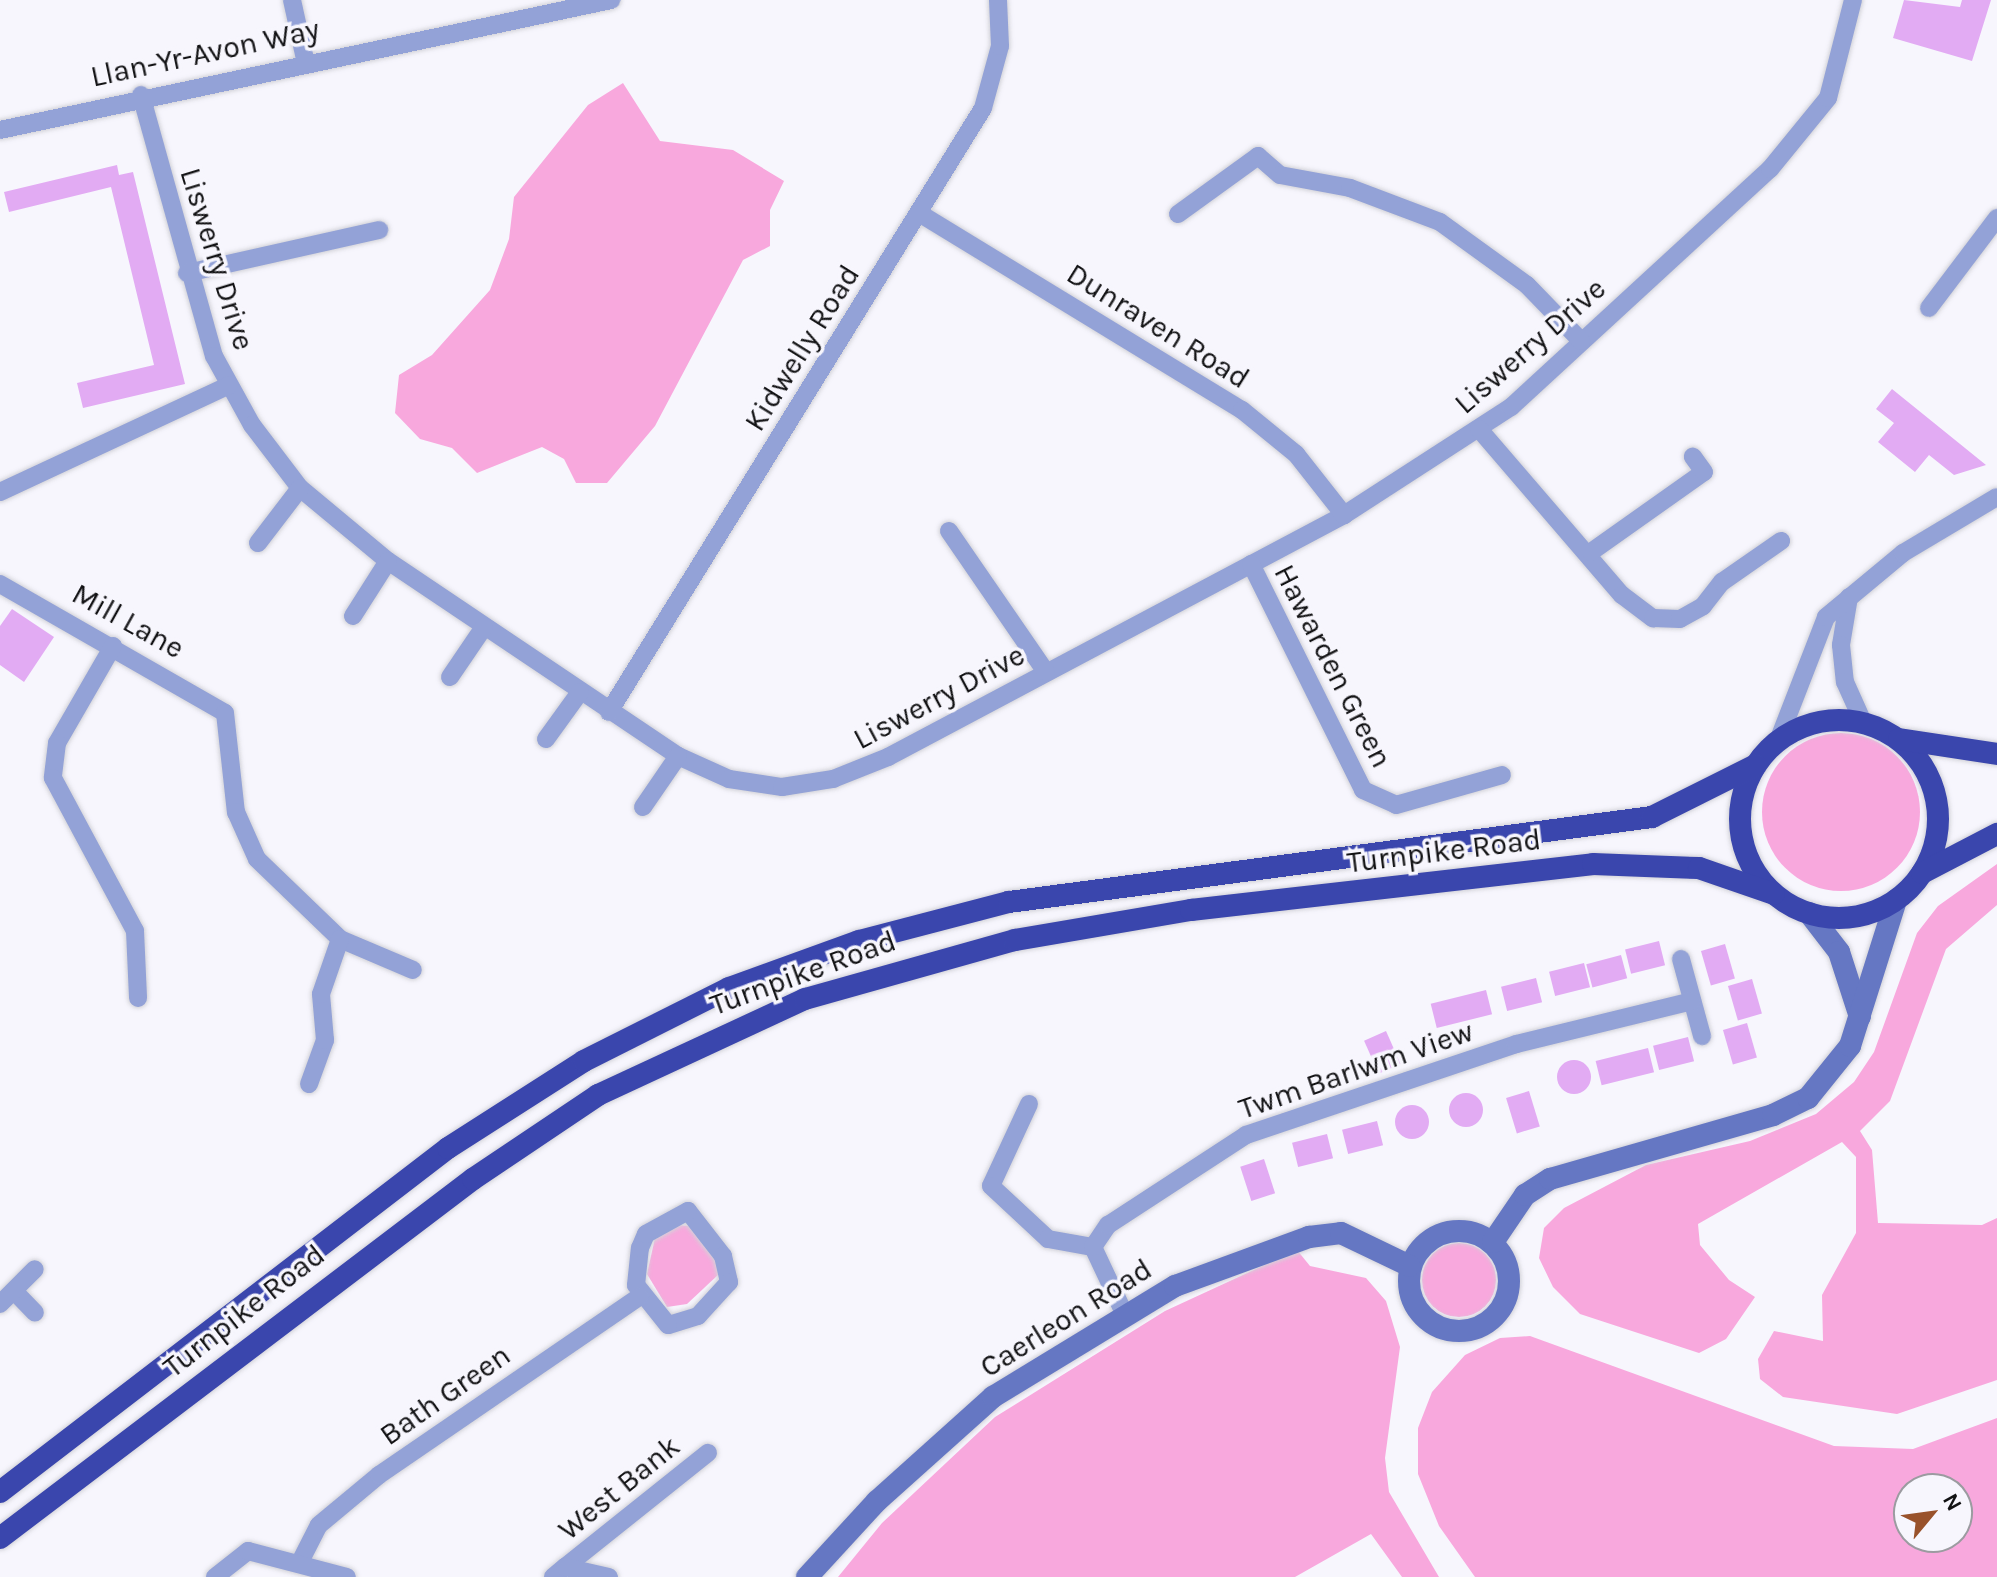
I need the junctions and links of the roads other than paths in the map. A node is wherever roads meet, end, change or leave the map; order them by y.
1 (292, 0) edge
2 (611, 0) edge
3 (998, 0) edge
4 (1853, 0) edge
5 (305, 59) junction
6 (141, 95) junction
7 (0, 130) edge
8 (919, 213) junction
9 (1178, 214) dead end
10 (1997, 218) edge
11 (379, 230) dead end
12 (187, 273) junction
13 (1929, 308) dead end
14 (1581, 341) junction
15 (229, 385) junction
16 (1479, 429) junction
17 (1693, 457) dead end
18 (300, 488) junction
19 (0, 492) edge
20 (1997, 497) edge
21 (1344, 515) junction
22 (949, 531) dead end
23 (1781, 541) dead end
24 (258, 543) dead end
25 (1591, 552) junction
26 (388, 561) junction
27 (1251, 564) junction
28 (0, 584) edge
29 (1849, 597) junction
30 (353, 616) dead end
31 (484, 627) junction
32 (113, 646) junction
33 (1046, 672) junction
34 (450, 677) dead end
35 (580, 692) junction
36 (609, 712) junction
37 (1863, 722) junction
38 (546, 739) dead end
39 (1899, 739) junction
40 (1778, 741) junction
41 (1997, 754) edge
42 (678, 756) junction
43 (1756, 765) junction
44 (1502, 775) dead end
45 (643, 807) dead end
46 (1997, 834) edge
47 (1922, 873) junction
48 (1774, 894) junction
49 (1896, 900) junction
50 (1809, 913) junction
51 (340, 939) junction
52 (1681, 959) dead end
53 (413, 970) dead end
54 (138, 998) dead end
55 (1692, 1001) junction
56 (1860, 1017) junction
57 (1702, 1036) dead end
58 (309, 1084) dead end
59 (1029, 1104) dead end
60 (1493, 1242) junction
61 (1093, 1247) junction
62 (1410, 1266) junction
63 (35, 1269) dead end
64 (14, 1291) junction
65 (640, 1296) junction
66 (0, 1304) edge
67 (35, 1313) dead end
68 (1124, 1313) junction
69 (708, 1453) dead end
70 (0, 1492) edge
71 (0, 1538) edge
72 (301, 1560) junction
73 (559, 1572) edge
74 (215, 1577) edge
75 (347, 1577) edge
76 (609, 1577) edge
77 (807, 1577) edge

1 - 5 street
2 - 5 street, Llan-Yr-Avon Way
3 - 8 street, Kidwelly Road
4 - 14 street, Liswerry Drive
5 - 6 street, Llan-Yr-Avon Way
6 - 7 street, Llan-Yr-Avon Way
6 - 12 street, Liswerry Drive
8 - 21 street, Dunraven Road
8 - 36 street, Kidwelly Road
9 - 14 street
10 - 13 street
11 - 12 street
12 - 15 street, Liswerry Drive
14 - 16 street, Liswerry Drive
15 - 18 street, Liswerry Drive
15 - 19 street
16 - 21 street, Liswerry Drive
16 - 25 street
17 - 25 street
18 - 24 street
18 - 26 street, Liswerry Drive
20 - 29 street
21 - 27 street, Liswerry Drive
22 - 33 street
23 - 25 street
26 - 30 street
26 - 31 street, Liswerry Drive
27 - 33 street, Liswerry Drive
27 - 44 street, Hawarden Green
28 - 32 street, Mill Lane
29 - 37 street
29 - 40 street
31 - 34 street
31 - 35 street, Liswerry Drive
32 - 51 street, Mill Lane
32 - 54 street
33 - 42 street, Liswerry Drive
35 - 36 street, Liswerry Drive
35 - 38 street
36 - 42 street, Liswerry Drive
37 - 39 highway
37 - 40 highway
39 - 41 highway
39 - 47 highway
40 - 43 highway
42 - 45 street
43 - 48 highway
43 - 70 highway, Turnpike Road
46 - 47 highway
47 - 49 highway
48 - 50 highway
48 - 71 highway, Turnpike Road
49 - 50 highway
49 - 56 main road
50 - 56 main road
51 - 53 street
51 - 58 street
52 - 55 street
55 - 57 street
55 - 61 street, Twm Barlwm View
56 - 60 main road
59 - 61 street
60 - 62 main road
60 - 62 main road
61 - 68 street
62 - 68 main road, Caerleon Road
63 - 64 street
64 - 66 street
64 - 67 street
65 - 65 street
65 - 72 street, Bath Green
68 - 77 main road, Caerleon Road
69 - 73 street, West Bank
72 - 74 street
72 - 75 street
73 - 76 street

